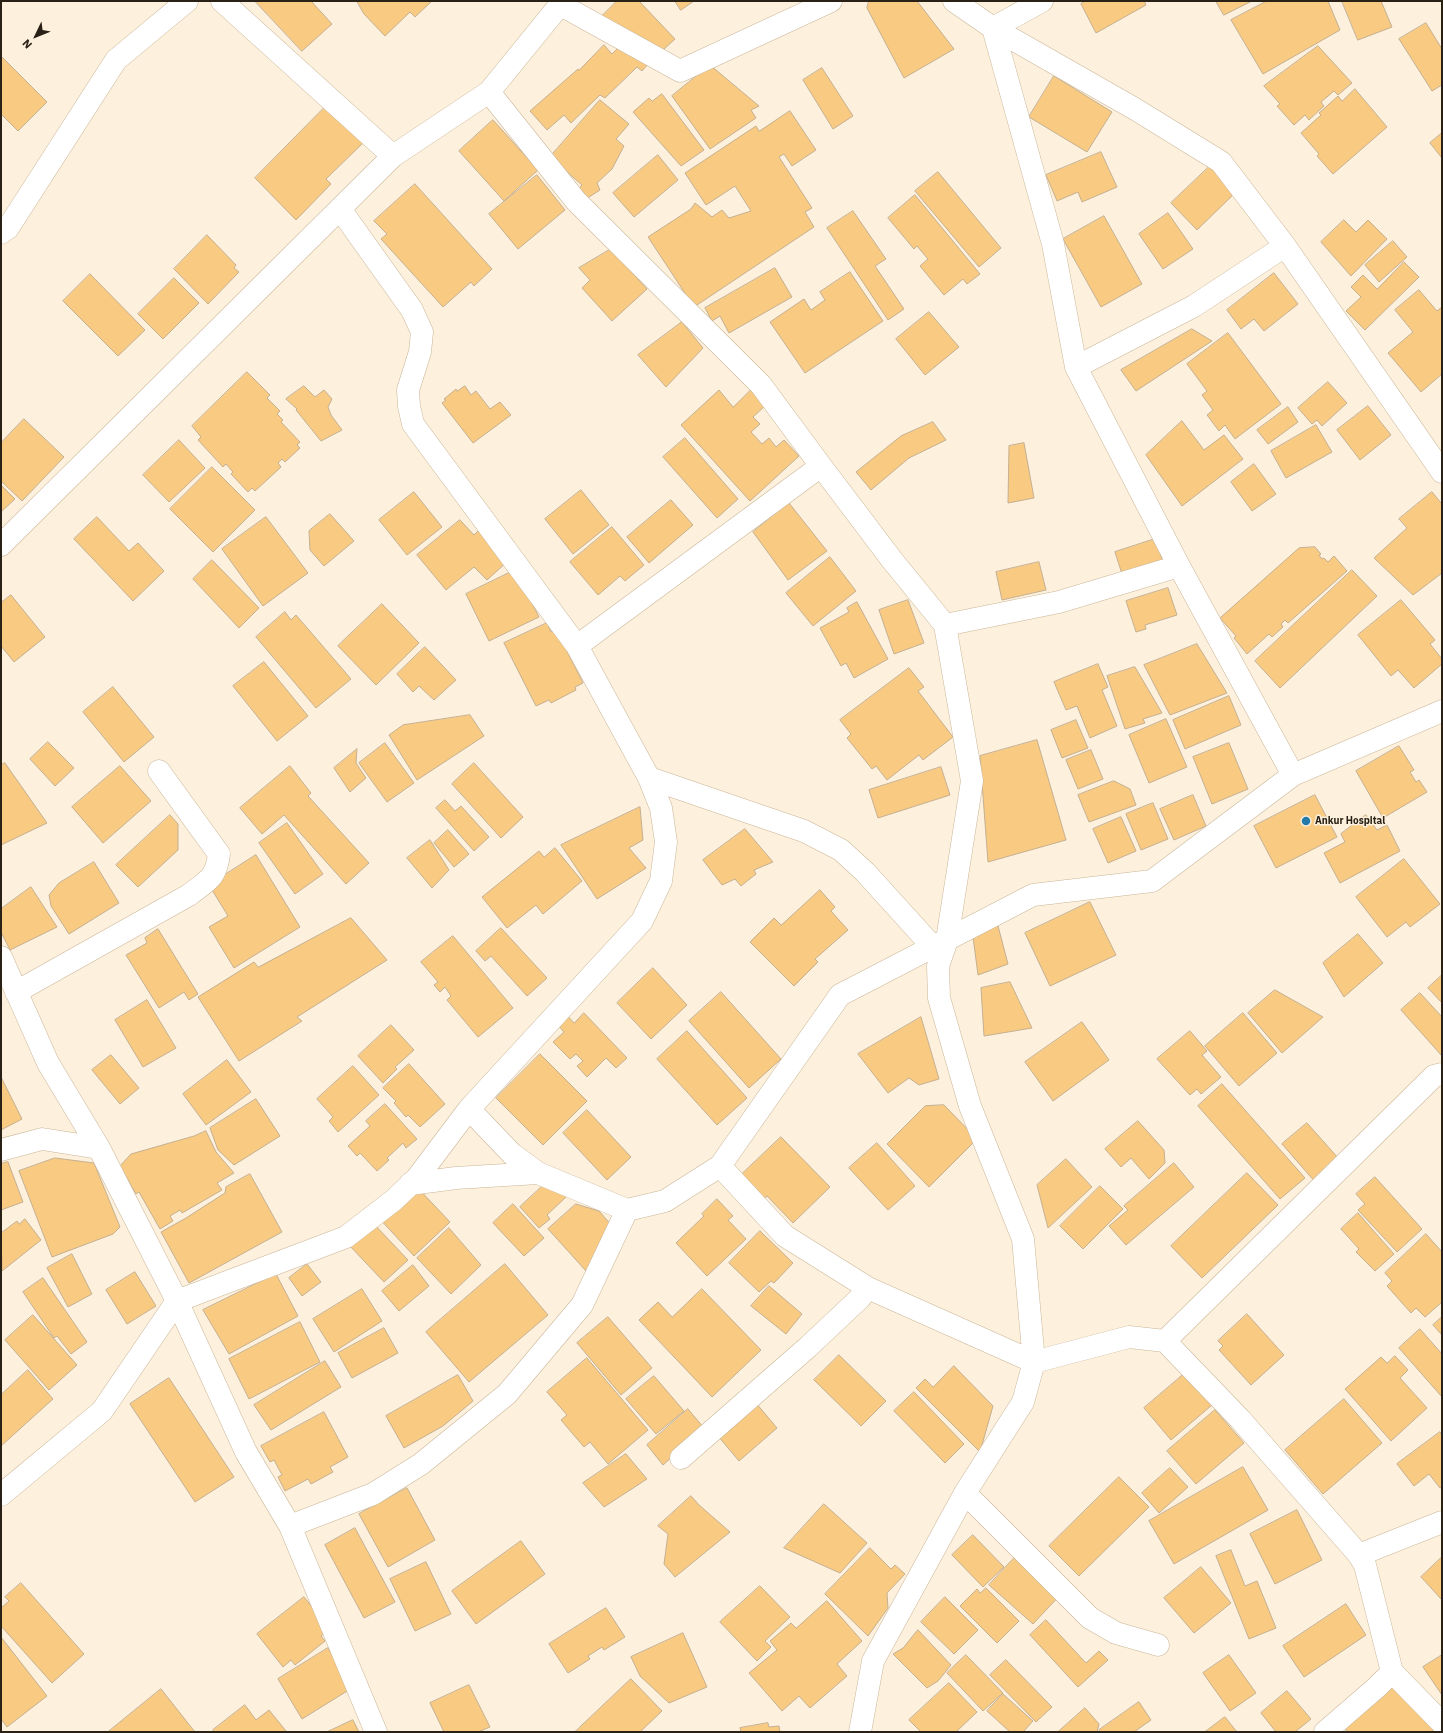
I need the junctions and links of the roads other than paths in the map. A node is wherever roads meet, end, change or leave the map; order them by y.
1 (187, 1) edge
2 (222, 1) edge
3 (831, 1) edge
4 (954, 1) edge
5 (1042, 1) edge
6 (561, 3) edge
7 (993, 28) junction
8 (489, 92) junction
9 (393, 156) junction
10 (340, 209) junction
11 (1, 233) edge
12 (1285, 246) junction
13 (1076, 367) junction
14 (821, 466) junction
15 (1442, 472) edge
16 (1, 546) edge
17 (1180, 566) junction
18 (945, 625) junction
19 (577, 646) junction
20 (1442, 711) edge
21 (158, 771) dead end
22 (1293, 775) junction
23 (649, 778) junction
24 (940, 943) junction
25 (1, 957) edge
26 (16, 992) junction
27 (1442, 1074) edge
28 (469, 1109) junction
29 (99, 1148) junction
30 (1, 1150) edge
31 (720, 1166) junction
32 (538, 1173) junction
33 (410, 1184) junction
34 (627, 1210) junction
35 (868, 1288) junction
36 (177, 1301) junction
37 (1165, 1341) junction
38 (1034, 1362) junction
39 (681, 1458) dead end
40 (965, 1493) junction
41 (1, 1495) edge
42 (1442, 1522) edge
43 (290, 1526) junction
44 (1359, 1555) junction
45 (1158, 1644) dead end
46 (1392, 1672) junction
47 (1442, 1723) edge
48 (376, 1732) edge
49 (860, 1732) edge
50 (1325, 1732) edge

1 - 11 street
2 - 9 street
3 - 6 street
4 - 7 street
5 - 7 street
6 - 8 street
7 - 12 street
7 - 13 street
8 - 9 street
8 - 14 street
9 - 10 street
10 - 16 street
10 - 19 street
12 - 13 street
12 - 15 street
13 - 17 street
14 - 18 street
14 - 19 street
17 - 18 street
17 - 22 street
18 - 24 street
19 - 23 street
20 - 22 street
21 - 26 street
22 - 24 street
23 - 24 street
23 - 28 street
24 - 31 street
24 - 38 street
25 - 26 street
26 - 29 street
27 - 37 street
28 - 32 street
28 - 33 street
29 - 30 street
29 - 36 street
31 - 34 street
31 - 35 street
32 - 33 street
32 - 34 street
33 - 36 street
34 - 43 street
35 - 38 street
35 - 39 street
36 - 41 street
36 - 43 street
37 - 38 street
37 - 44 street
38 - 40 street
40 - 45 street
40 - 49 street
42 - 44 street
43 - 48 street
44 - 46 street
46 - 47 street
46 - 50 street

